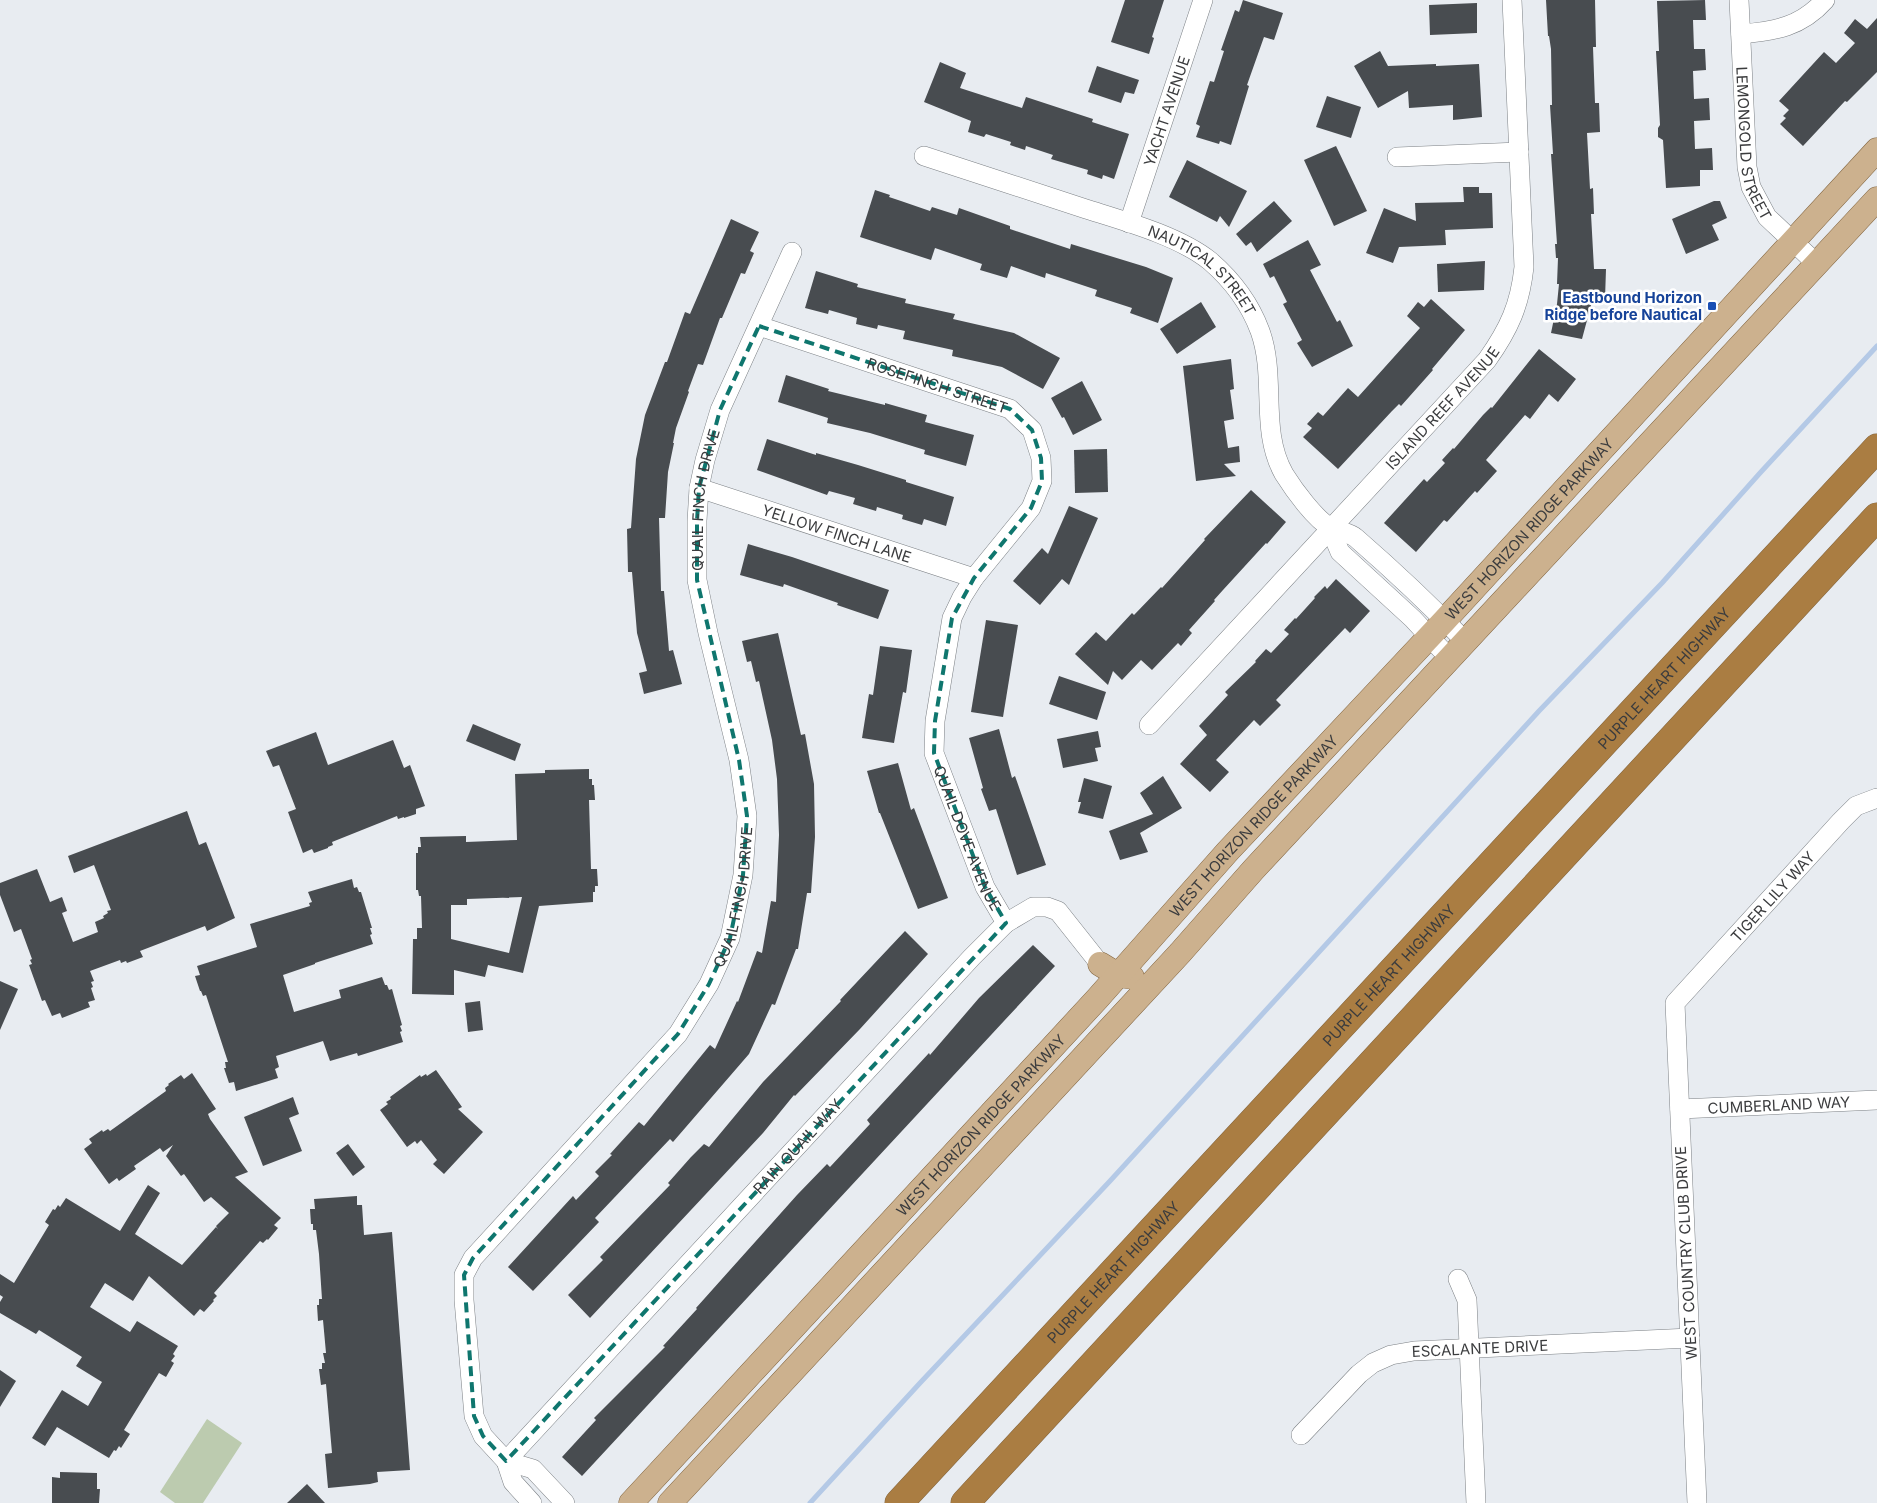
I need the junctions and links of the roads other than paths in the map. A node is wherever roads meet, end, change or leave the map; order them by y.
1 (1203, 0) edge
2 (1512, 0) edge
3 (1739, 0) edge
4 (1825, 0) edge
5 (1741, 34) junction
6 (1877, 150) edge
7 (1519, 152) junction
8 (924, 156) dead end
9 (1397, 157) dead end
10 (1877, 199) edge
11 (1129, 223) junction
12 (1793, 241) junction
13 (792, 252) dead end
14 (1818, 265) junction
15 (759, 326) junction
16 (1877, 448) edge
17 (699, 488) junction
18 (1031, 508) joint
19 (1877, 517) edge
20 (1330, 528) junction
21 (974, 578) junction
22 (1437, 629) junction
23 (1466, 642) junction
24 (1450, 659) junction
25 (1149, 726) dead end
26 (1877, 798) edge
27 (1006, 923) junction
28 (1180, 953) junction
29 (1109, 969) junction
30 (1675, 1003) joint
31 (1877, 1100) edge
32 (1680, 1109) junction
33 (1458, 1278) dead end
34 (1690, 1338) junction
35 (1469, 1348) junction
36 (1302, 1435) dead end
37 (506, 1461) junction
38 (532, 1503) edge
39 (565, 1503) edge
40 (631, 1503) edge
41 (670, 1503) edge
42 (899, 1503) edge
43 (965, 1503) edge
44 (1476, 1503) edge
45 (1697, 1503) edge

1 - 11 street, YACHT AVENUE
2 - 7 street, ISLAND REEF AVENUE
3 - 5 street, LEMONGOLD STREET
4 - 5 street
5 - 12 street, LEMONGOLD STREET
6 - 12 main road, WEST HORIZON RIDGE PARKWAY
7 - 9 street
7 - 20 street, ISLAND REEF AVENUE
8 - 11 street, NAUTICAL STREET
10 - 14 main road, WEST HORIZON RIDGE PARKWAY
11 - 20 street, NAUTICAL STREET
12 - 14 street, LEMONGOLD STREET
12 - 22 main road, WEST HORIZON RIDGE PARKWAY
13 - 15 street, QUAIL FINCH DRIVE
14 - 23 main road, WEST HORIZON RIDGE PARKWAY
15 - 17 street, QUAIL FINCH DRIVE
15 - 18 street, ROSEFINCH STREET
16 - 42 highway, PURPLE HEART HIGHWAY
17 - 21 street, YELLOW FINCH LANE
17 - 37 street, QUAIL FINCH DRIVE
18 - 21 street, QUAIL DOVE AVENUE
19 - 43 highway
20 - 22 street, NAUTICAL STREET
20 - 25 street, ISLAND REEF AVENUE
21 - 27 street, QUAIL DOVE AVENUE
22 - 23 street, NAUTICAL STREET
22 - 24 street, NAUTICAL STREET
22 - 29 main road, WEST HORIZON RIDGE PARKWAY
23 - 24 main road, WEST HORIZON RIDGE PARKWAY
24 - 28 main road, WEST HORIZON RIDGE PARKWAY
26 - 30 street, TIGER LILY WAY
27 - 29 street, RAIN QUAIL WAY
27 - 37 street, RAIN QUAIL WAY
28 - 29 main road
28 - 41 main road, WEST HORIZON RIDGE PARKWAY
29 - 40 main road, WEST HORIZON RIDGE PARKWAY
30 - 32 street, WEST COUNTRY CLUB DRIVE
31 - 32 street, CUMBERLAND WAY
32 - 34 street, WEST COUNTRY CLUB DRIVE
33 - 35 street
34 - 35 street, ESCALANTE DRIVE
34 - 45 street, WEST COUNTRY CLUB DRIVE
35 - 36 street, ESCALANTE DRIVE
35 - 44 street
37 - 38 street, QUAIL FINCH DRIVE
37 - 39 street

